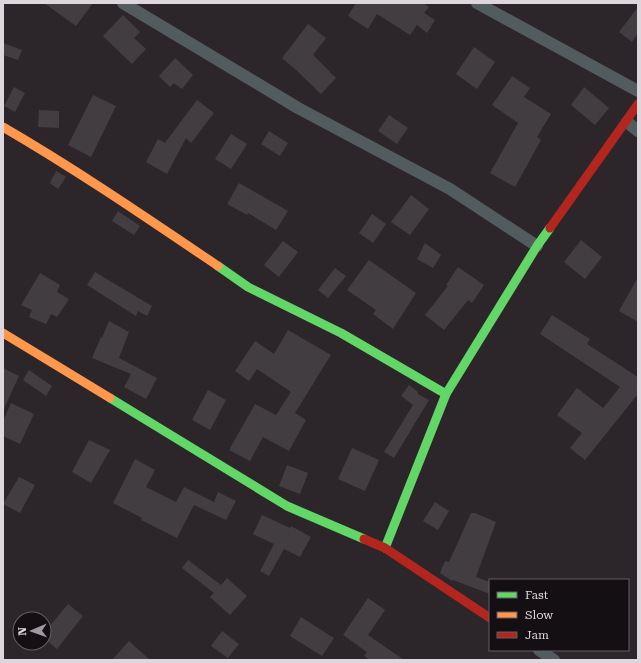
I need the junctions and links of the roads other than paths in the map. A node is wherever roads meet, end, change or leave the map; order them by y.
1 (123, 3) edge
2 (477, 3) edge
3 (638, 91) edge
4 (638, 104) edge
5 (627, 122) junction
6 (3, 127) edge
7 (638, 131) edge
8 (537, 246) junction
9 (3, 333) edge
10 (446, 394) junction
11 (385, 548) junction
12 (489, 617) edge
13 (540, 651) edge
14 (554, 660) edge

1 - 8 street
2 - 3 street
4 - 5 street
5 - 7 street
5 - 8 street
6 - 10 street
8 - 10 street
9 - 11 street
10 - 11 street
11 - 12 street
13 - 14 street

